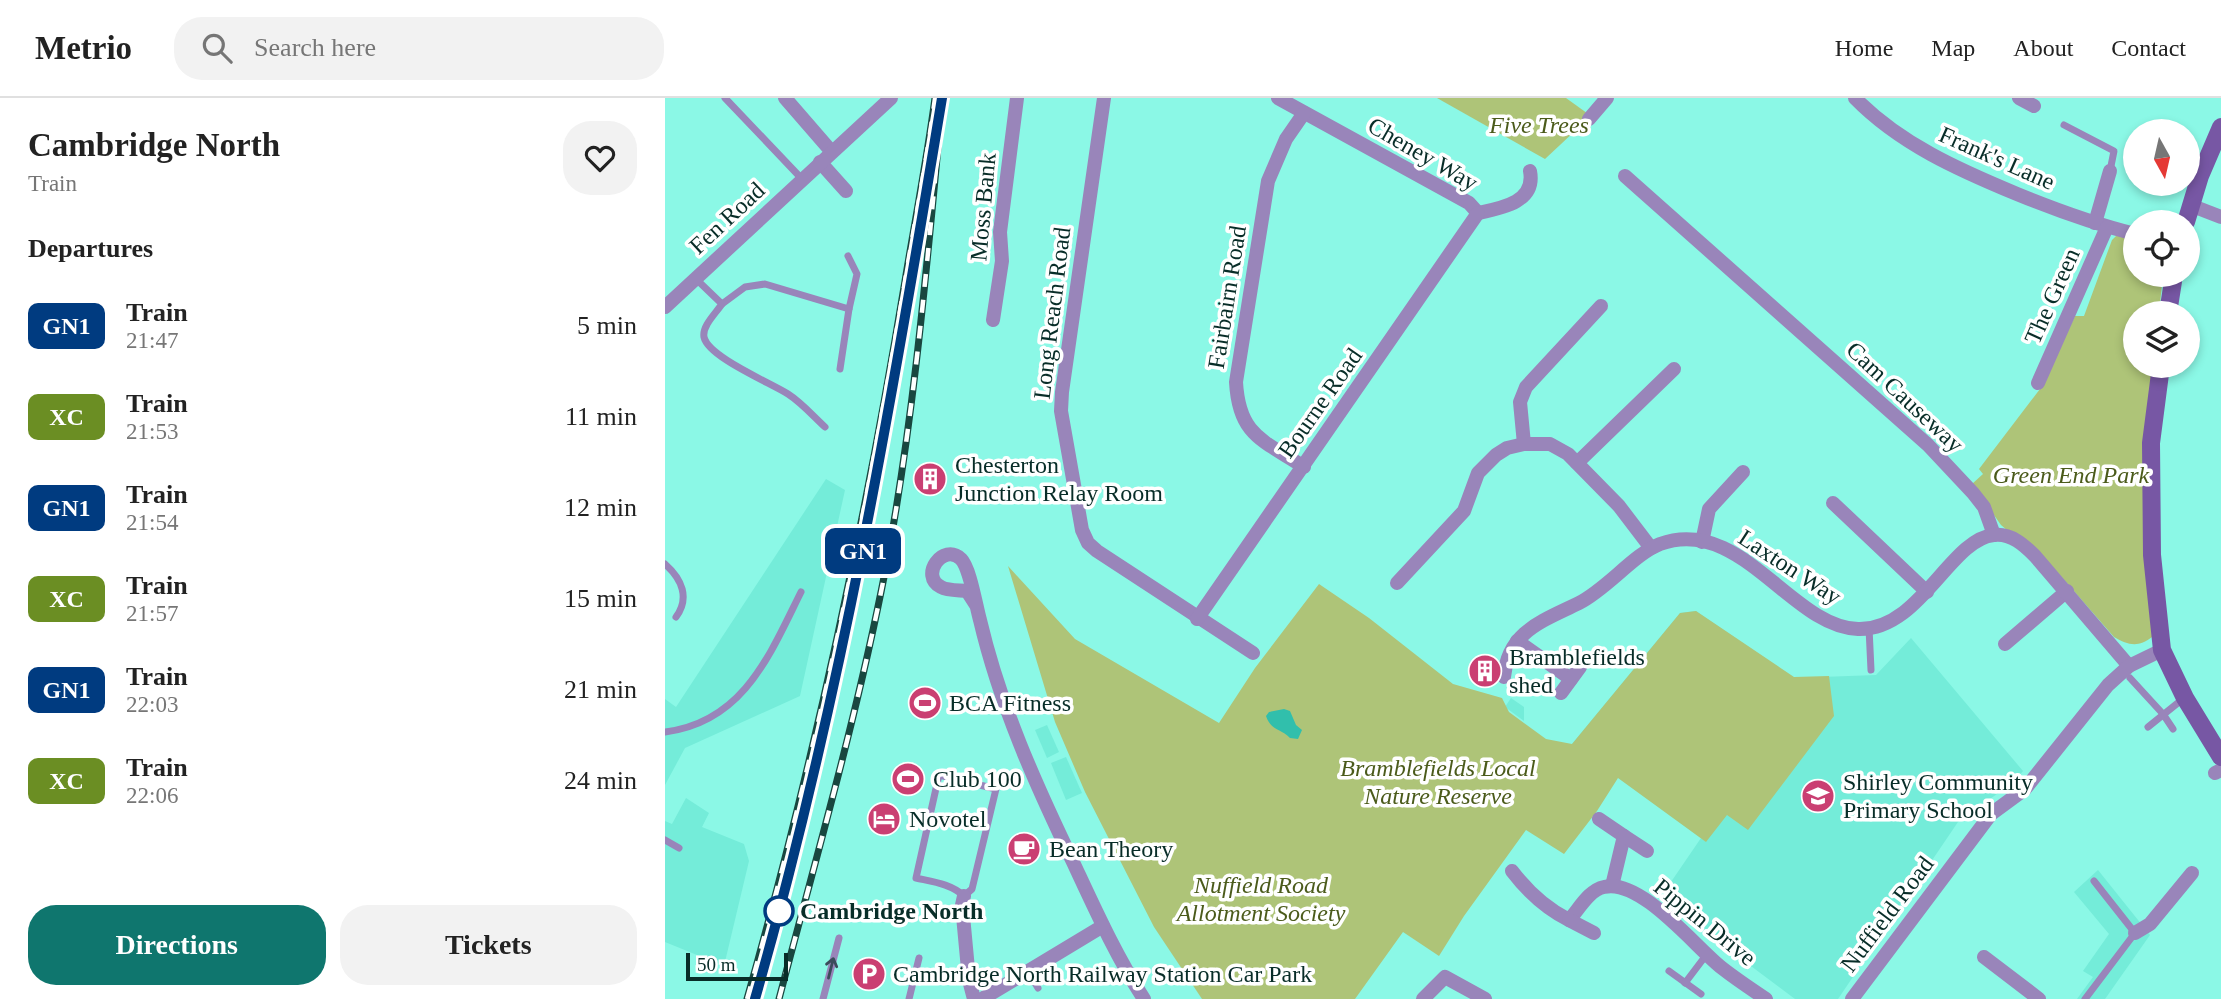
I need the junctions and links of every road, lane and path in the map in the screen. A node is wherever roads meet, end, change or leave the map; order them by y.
1 (725, 98) edge
2 (785, 98) edge
3 (891, 98) edge
4 (1017, 98) edge
5 (1104, 98) edge
6 (1278, 98) edge
7 (1607, 98) edge
8 (1855, 98) edge
9 (2019, 98) edge
10 (2034, 106) dead end
11 (1304, 113) junction
12 (1589, 119) dead end
13 (2064, 125) dead end
14 (2221, 127) edge
15 (831, 151) junction
16 (820, 162) junction
17 (1530, 171) dead end
18 (2110, 171) joint
19 (1625, 176) dead end
20 (802, 179) junction
21 (846, 191) dead end
22 (2190, 210) edge
23 (1478, 213) junction
24 (2200, 215) edge
25 (2221, 218) edge
26 (2101, 225) junction
27 (2123, 231) edge
28 (848, 256) dead end
29 (696, 279) junction
30 (722, 304) junction
31 (1601, 306) dead end
32 (665, 307) edge
33 (849, 309) junction
34 (993, 320) dead end
35 (840, 369) dead end
36 (1674, 369) dead end
37 (2159, 378) edge
38 (2038, 383) dead end
39 (825, 427) dead end
40 (1524, 444) junction
41 (1577, 463) junction
42 (1304, 467) junction
43 (1743, 472) dead end
44 (1833, 503) dead end
45 (1994, 535) junction
46 (1702, 542) junction
47 (1651, 548) junction
48 (665, 564) edge
49 (965, 567) junction
50 (1397, 583) dead end
51 (951, 589) junction
52 (2067, 591) junction
53 (801, 592) dead end
54 (1927, 592) junction
55 (976, 606) junction
56 (677, 617) dead end
57 (1197, 619) junction
58 (1869, 628) junction
59 (1517, 640) junction
60 (2005, 644) dead end
61 (2162, 650) junction
62 (1253, 653) dead end
63 (1871, 670) dead end
64 (2129, 672) junction
65 (1504, 677) dead end
66 (1561, 693) dead end
67 (2185, 698) junction
68 (2163, 714) junction
69 (2148, 727) dead end
70 (2173, 729) dead end
71 (665, 732) edge
72 (2219, 767) edge
73 (1599, 818) dead end
74 (1624, 836) junction
75 (665, 840) edge
76 (679, 848) dead end
77 (1647, 851) dead end
78 (1512, 871) dead end
79 (2192, 873) dead end
80 (2094, 881) dead end
81 (1612, 886) junction
82 (964, 896) junction
83 (1569, 920) junction
84 (1103, 926) junction
85 (1594, 933) dead end
86 (2135, 933) junction
87 (839, 938) dead end
88 (1707, 954) junction
89 (1984, 957) dead end
90 (919, 958) dead end
91 (1444, 961) dead end
92 (1028, 970) junction
93 (1669, 971) dead end
94 (1445, 977) junction
95 (1685, 983) junction
96 (1038, 988) dead end
97 (1701, 994) dead end
98 (823, 999) edge
99 (909, 999) edge
100 (974, 999) edge
101 (982, 999) edge
102 (1144, 999) edge
103 (1423, 999) edge
104 (1485, 999) edge
105 (1766, 999) edge
106 (1853, 999) edge
107 (2039, 999) edge
108 (2085, 999) edge

1 - 20 lane
2 - 15 street
3 - 15 street, Fen Road
4 - 34 street, Moss Bank
5 - 57 street, Long Reach Road
6 - 11 street, Cheney Way
7 - 12 street
8 - 26 street, Frank's Lane
9 - 10 street
11 - 23 street, Cheney Way
11 - 42 street, Fairbairn Road
13 - 18 lane
14 - 22 street
15 - 16 street, Fen Road
16 - 20 street, Fen Road
16 - 21 street
17 - 23 street, Cheney Way
18 - 26 street, The Green
19 - 45 street, Cam Causeway
20 - 29 street, Fen Road
23 - 42 street, Bourne Road
24 - 25 street
26 - 27 street, Frank's Lane
26 - 38 street, The Green
28 - 33 lane
29 - 30 lane
29 - 32 street, Fen Road
30 - 33 lane
30 - 39 lane
31 - 40 street
33 - 35 lane
36 - 41 street
37 - 61 street
40 - 41 street
40 - 50 street
41 - 47 street
42 - 57 street, Bourne Road
43 - 46 street
44 - 54 street
45 - 52 street
45 - 54 street
46 - 47 street, Laxton Way
46 - 58 street, Laxton Way
47 - 59 street, Laxton Way
48 - 56 lane
49 - 51 street
49 - 51 street
49 - 55 street
51 - 55 street
52 - 60 street
52 - 64 street
53 - 71 lane
54 - 58 street
55 - 84 street
57 - 62 street, Long Reach Road
58 - 63 lane
59 - 65 street
59 - 66 street
61 - 64 street, Nuffield Road
61 - 67 street
64 - 68 lane
64 - 106 street, Nuffield Road
67 - 68 lane
67 - 72 street
68 - 69 lane
68 - 70 lane
73 - 74 street, Pippin Drive
74 - 77 street, Pippin Drive
74 - 81 street
75 - 76 lane
78 - 83 street
79 - 86 street
80 - 86 lane
81 - 83 street
81 - 88 street, Pippin Drive
82 - 82 lane
82 - 100 street
83 - 85 street
84 - 92 street
84 - 102 street
86 - 108 lane
98 -> 87 lane
88 - 95 lane
88 - 105 street, Pippin Drive
89 - 107 street
90 - 99 lane
91 - 94 street
92 - 96 lane
92 - 101 street
93 - 95 lane
94 - 103 street
94 - 104 street
95 - 97 lane

